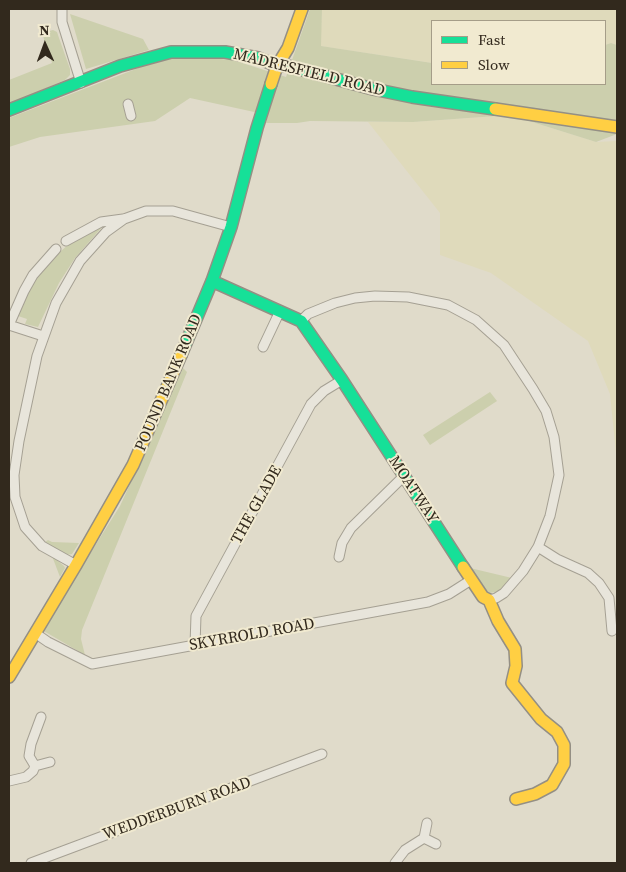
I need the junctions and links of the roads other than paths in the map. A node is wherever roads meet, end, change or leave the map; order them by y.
1 (62, 9) edge
2 (302, 9) edge
3 (277, 66) junction
4 (81, 83) junction
5 (128, 104) dead end
6 (9, 110) edge
7 (131, 116) dead end
8 (617, 127) edge
9 (124, 219) junction
10 (231, 227) junction
11 (66, 241) dead end
12 (56, 249) dead end
13 (212, 281) junction
14 (280, 311) junction
15 (301, 321) junction
16 (9, 325) edge
17 (43, 336) junction
18 (263, 347) dead end
19 (342, 380) junction
20 (404, 476) junction
21 (538, 547) junction
22 (339, 557) dead end
23 (76, 565) junction
24 (471, 580) junction
25 (489, 600) junction
26 (612, 630) dead end
27 (35, 633) junction
28 (196, 645) junction
29 (9, 677) edge
30 (42, 717) dead end
31 (322, 754) dead end
32 (50, 762) dead end
33 (35, 766) junction
34 (9, 781) edge
35 (516, 799) dead end
36 (427, 823) dead end
37 (424, 838) junction
38 (436, 844) dead end
39 (31, 863) edge
40 (395, 863) edge

1 - 4 street
2 - 3 street, POUND BANK ROAD
3 - 4 street, MADRESFIELD ROAD
3 - 8 street, MADRESFIELD ROAD
3 - 10 street, POUND BANK ROAD
4 - 6 street, MADRESFIELD ROAD
5 - 7 street
9 - 10 street
9 - 11 street
9 - 17 street
10 - 13 street, POUND BANK ROAD
12 - 16 street
13 - 14 street, MOATWAY
13 - 23 street, POUND BANK ROAD
14 - 15 street, MOATWAY
14 - 18 street
15 - 19 street, MOATWAY
15 - 21 street
16 - 17 street
17 - 23 street
19 - 20 street, MOATWAY
19 - 28 street, THE GLADE
20 - 22 street
20 - 24 street, MOATWAY
21 - 25 street
21 - 26 street
23 - 27 street, POUND BANK ROAD
24 - 25 street, MOATWAY
24 - 28 street, SKYRROLD ROAD
25 - 35 street, MOATWAY
27 - 28 street, SKYRROLD ROAD
27 - 29 street, POUND BANK ROAD
30 - 33 street
31 - 39 street, WEDDERBURN ROAD
32 - 33 street
33 - 34 street
36 - 37 street
37 - 38 street
37 - 40 street

